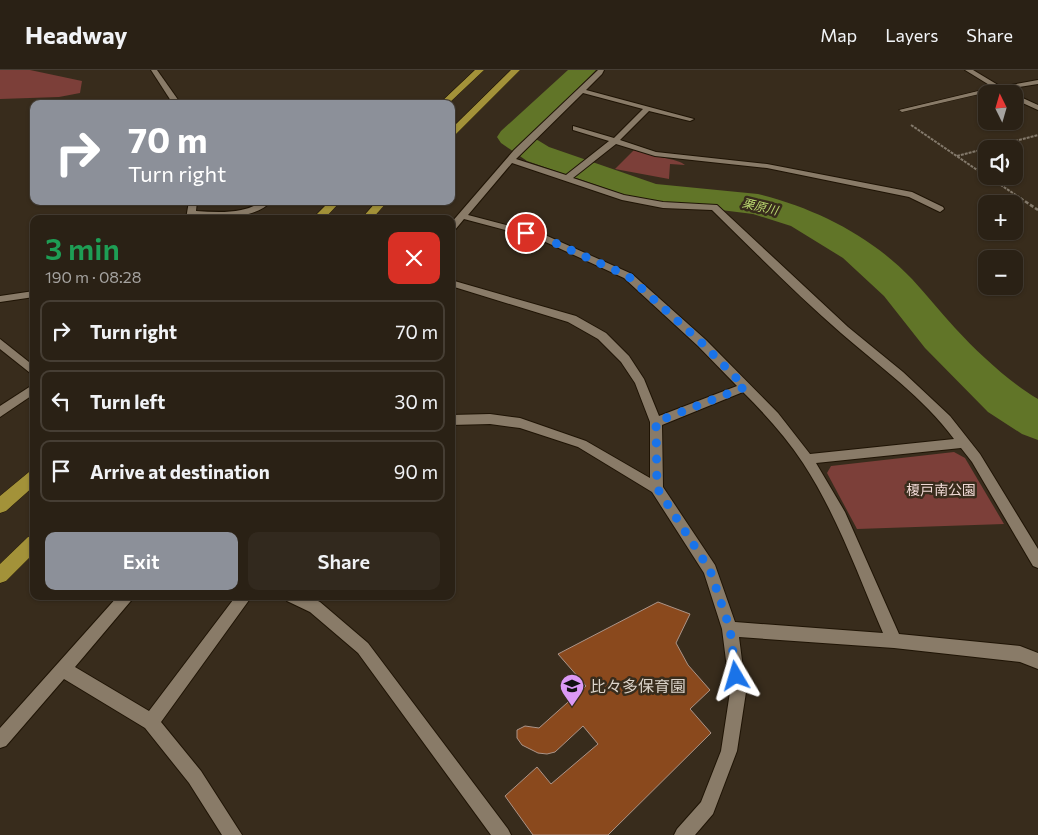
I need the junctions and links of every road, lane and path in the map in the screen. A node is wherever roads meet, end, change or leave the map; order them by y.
1 (154, 70) edge
2 (480, 70) edge
3 (516, 70) edge
4 (602, 70) edge
5 (968, 70) edge
6 (1038, 82) edge
7 (994, 85) edge
8 (1018, 85) edge
9 (582, 91) junction
10 (978, 93) edge
11 (174, 100) edge
12 (447, 100) edge
13 (1023, 100) edge
14 (648, 108) junction
15 (1038, 108) edge
16 (902, 110) joint
17 (690, 119) dead end
18 (576, 128) dead end
19 (455, 130) edge
20 (1038, 135) edge
21 (616, 140) junction
22 (514, 156) junction
23 (957, 156) junction
24 (978, 170) edge
25 (570, 176) junction
26 (1000, 185) edge
27 (263, 205) edge
28 (332, 205) edge
29 (379, 205) edge
30 (940, 208) dead end
31 (1038, 210) edge
32 (222, 215) edge
33 (321, 215) edge
34 (370, 215) edge
35 (462, 216) junction
36 (455, 224) edge
37 (455, 284) edge
38 (30, 295) edge
39 (0, 300) edge
40 (0, 343) edge
41 (30, 369) edge
42 (745, 387) junction
43 (30, 391) edge
44 (0, 412) edge
45 (455, 420) edge
46 (656, 422) junction
47 (964, 443) junction
48 (807, 459) junction
49 (30, 480) edge
50 (657, 488) junction
51 (0, 506) edge
52 (30, 546) edge
53 (1038, 562) edge
54 (0, 575) edge
55 (125, 600) edge
56 (242, 600) edge
57 (300, 600) edge
58 (730, 629) junction
59 (894, 641) junction
60 (1038, 661) edge
61 (64, 670) junction
62 (151, 722) junction
63 (0, 740) edge
64 (233, 835) edge
65 (502, 835) edge
66 (683, 835) edge

1 - 11 street
2 - 12 highway
3 - 19 highway
4 - 9 street
5 - 7 street
6 - 8 street
9 - 14 street
9 - 22 street
10 - 16 lane
13 - 15 street
14 - 17 street
14 - 21 street
16 - 23 path
18 - 21 street
20 - 23 path
21 - 25 street
21 - 30 street
22 - 25 street
22 - 35 street
23 - 24 path
25 - 47 street
26 - 31 path
27 - 32 street
28 - 33 highway
29 - 34 highway
35 - 36 street
35 - 42 street
37 - 46 street
38 - 39 street
40 - 41 street
42 - 46 street
42 - 48 street
43 - 44 street
45 - 50 street
46 - 50 street
47 - 48 street
47 - 53 street
48 - 59 street
49 - 51 highway
50 - 58 street
52 - 54 highway
55 - 61 street
56 - 62 street
57 - 65 street
58 - 59 street
58 - 66 street
59 - 60 street
61 - 62 street
61 - 63 street
62 - 64 street

